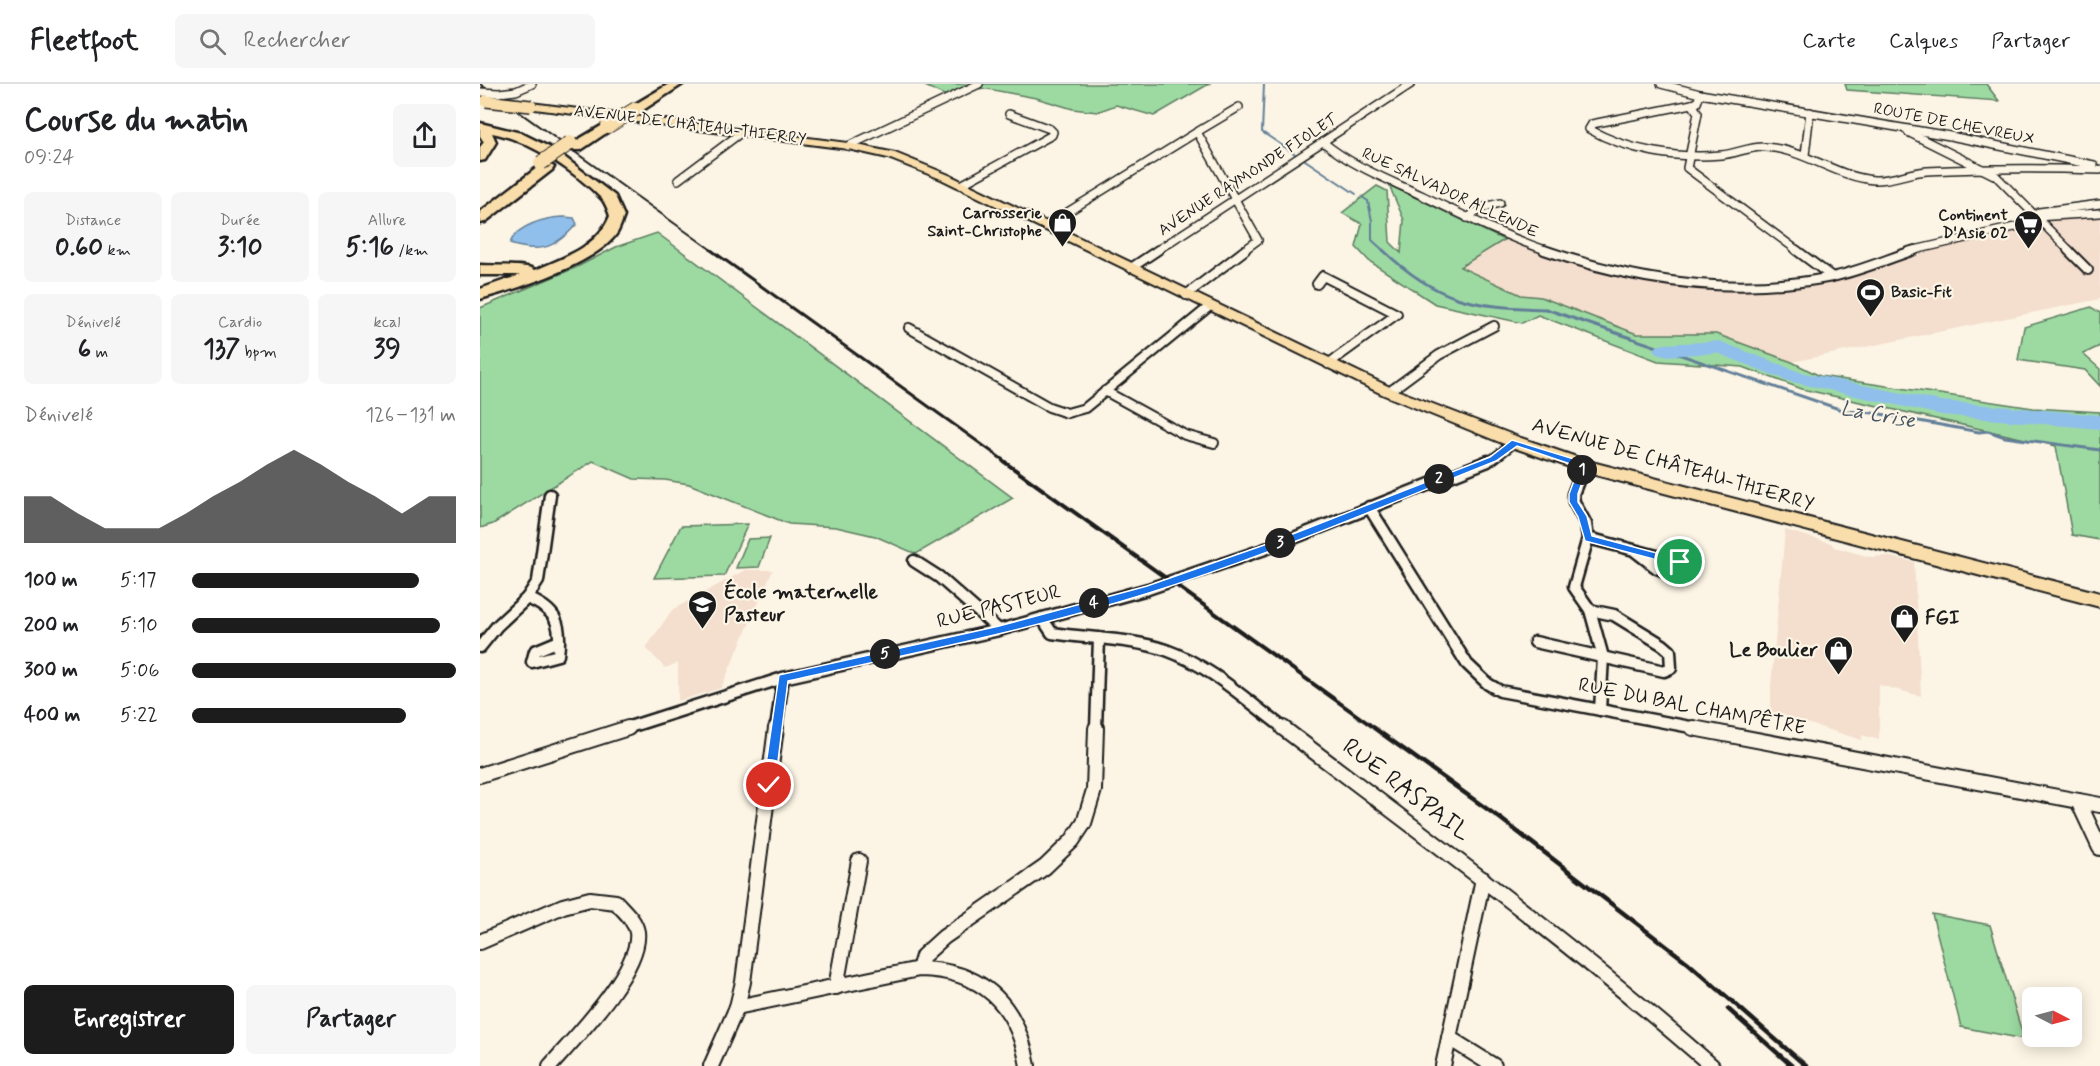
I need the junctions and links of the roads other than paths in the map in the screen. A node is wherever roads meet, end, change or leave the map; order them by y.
1 (532, 84) edge
2 (666, 84) edge
3 (677, 84) edge
4 (979, 84) edge
5 (1411, 84) edge
6 (1661, 84) edge
7 (503, 93) junction
8 (1700, 94) junction
9 (482, 98) edge
10 (529, 101) junction
11 (1692, 104) junction
12 (1239, 106) dead end
13 (630, 108) junction
14 (1810, 112) junction
15 (1010, 114) dead end
16 (1900, 128) junction
17 (480, 129) edge
18 (742, 132) junction
19 (1197, 132) junction
20 (1323, 142) junction
21 (848, 146) junction
22 (1315, 148) junction
23 (1337, 153) junction
24 (1689, 155) junction
25 (1805, 155) junction
26 (480, 157) edge
27 (544, 165) junction
28 (2100, 168) edge
29 (1983, 170) junction
30 (678, 180) dead end
31 (961, 184) junction
32 (1235, 199) junction
33 (2023, 202) junction
34 (1500, 203) dead end
35 (2100, 204) edge
36 (480, 208) edge
37 (2059, 208) junction
38 (2100, 213) edge
39 (2035, 217) junction
40 (1467, 218) junction
41 (480, 221) edge
42 (1045, 226) junction
43 (2010, 228) junction
44 (2049, 231) junction
45 (1940, 243) junction
46 (1131, 268) junction
47 (480, 270) edge
48 (2088, 270) dead end
49 (1832, 276) junction
50 (1317, 284) dead end
51 (480, 294) edge
52 (1186, 295) junction
53 (1210, 306) junction
54 (1494, 326) dead end
55 (909, 328) dead end
56 (1328, 364) junction
57 (1105, 391) junction
58 (1389, 392) junction
59 (1515, 442) junction
60 (1214, 443) dead end
61 (1584, 466) junction
62 (549, 495) dead end
63 (1369, 507) junction
64 (1588, 538) junction
65 (1635, 551) dead end
66 (914, 561) dead end
67 (527, 598) junction
68 (2100, 600) edge
69 (1590, 610) junction
70 (1042, 618) junction
71 (999, 630) junction
72 (1099, 638) junction
73 (559, 641) dead end
74 (1535, 642) dead end
75 (480, 647) edge
76 (1603, 657) junction
77 (783, 678) junction
78 (1600, 710) junction
79 (480, 775) edge
80 (2078, 801) junction
81 (2100, 805) edge
82 (2100, 848) edge
83 (858, 861) dead end
84 (1483, 879) junction
85 (480, 942) edge
86 (919, 969) junction
87 (836, 987) junction
88 (737, 1007) junction
89 (1449, 1038) junction
90 (550, 1066) edge
91 (711, 1066) edge
92 (1028, 1066) edge
93 (1443, 1066) edge
94 (1494, 1066) edge
95 (1712, 1066) edge

1 - 7 street
1 - 10 street
2 - 13 highway
3 - 13 highway
4 - 21 street
5 - 20 street, AVENUE RAYMONDE FIOLET
6 - 8 street, ROUTE DE CHEVREUX
7 - 9 street, bridge
7 - 10 street
8 - 11 street
8 - 14 street, ROUTE DE CHEVREUX
9 - 10 main road, AVENUE DE CHÂTEAU-THIERRY, bridge
10 - 18 main road, AVENUE DE CHÂTEAU-THIERRY
11 - 24 street
11 - 24 street
12 - 19 street
13 - 27 highway, bridge
14 - 16 street, ROUTE DE CHEVREUX
14 - 25 street
15 - 31 street
16 - 28 street, ROUTE DE CHEVREUX
16 - 29 street
17 - 26 highway
17 - 47 highway
17 - 51 highway
18 - 21 main road, AVENUE DE CHÂTEAU-THIERRY
18 - 30 street
19 - 32 street
19 - 42 street
20 - 22 street, AVENUE RAYMONDE FIOLET
20 - 23 street, RUE SALVADOR ALLENDE
21 - 31 main road, AVENUE DE CHÂTEAU-THIERRY
22 - 23 street, RUE SALVADOR ALLENDE
22 - 32 street, AVENUE RAYMONDE FIOLET
23 - 40 street, RUE SALVADOR ALLENDE
24 - 25 street
24 - 49 street
25 - 29 street
27 - 36 highway
27 - 41 highway
28 - 29 street
29 - 33 street
31 - 42 main road, AVENUE DE CHÂTEAU-THIERRY
32 - 46 street, AVENUE RAYMONDE FIOLET
32 - 52 street
33 - 37 street
33 - 39 street
34 - 40 street
35 - 37 street, RUE SALVADOR ALLENDE
37 - 39 street, RUE SALVADOR ALLENDE
38 - 39 street, RUE SALVADOR ALLENDE
39 - 43 street, RUE SALVADOR ALLENDE
39 - 44 street
39 - 45 street, RUE SALVADOR ALLENDE
40 - 49 street, RUE SALVADOR ALLENDE
42 - 46 main road, AVENUE DE CHÂTEAU-THIERRY
43 - 44 street
43 - 45 street, RUE SALVADOR ALLENDE
44 - 48 street
45 - 49 street, RUE SALVADOR ALLENDE
46 - 52 main road, AVENUE DE CHÂTEAU-THIERRY
50 - 56 street
52 - 53 main road, AVENUE DE CHÂTEAU-THIERRY
53 - 56 main road, AVENUE DE CHÂTEAU-THIERRY
53 - 57 street
54 - 58 street
55 - 57 street
56 - 58 main road, AVENUE DE CHÂTEAU-THIERRY
57 - 60 street
58 - 59 main road, AVENUE DE CHÂTEAU-THIERRY
59 - 61 main road, AVENUE DE CHÂTEAU-THIERRY
59 - 63 street, RUE PASTEUR
61 - 64 street
61 - 68 main road, AVENUE DE CHÂTEAU-THIERRY
62 - 67 street
63 - 70 street, RUE PASTEUR
63 - 78 street, RUE DU BAL CHAMPÊTRE
64 - 65 street
64 - 69 street
66 - 71 street
67 - 73 street
67 - 75 street
69 - 76 street
69 - 76 street
70 - 71 street, RUE PASTEUR
70 - 72 street, RUE RASPAIL
71 - 77 street, RUE PASTEUR
72 - 84 street, RUE RASPAIL
72 - 86 street
74 - 76 street
76 - 78 street
77 - 79 street, RUE PASTEUR
77 - 88 street
78 - 80 street, RUE DU BAL CHAMPÊTRE
80 - 81 street, RUE DU BAL CHAMPÊTRE
80 - 82 street
83 - 87 street
84 - 89 street
84 - 95 street, RUE RASPAIL
85 - 90 street
86 - 87 street
86 - 92 street
87 - 88 street
88 - 91 street
89 - 93 street
89 - 94 street

